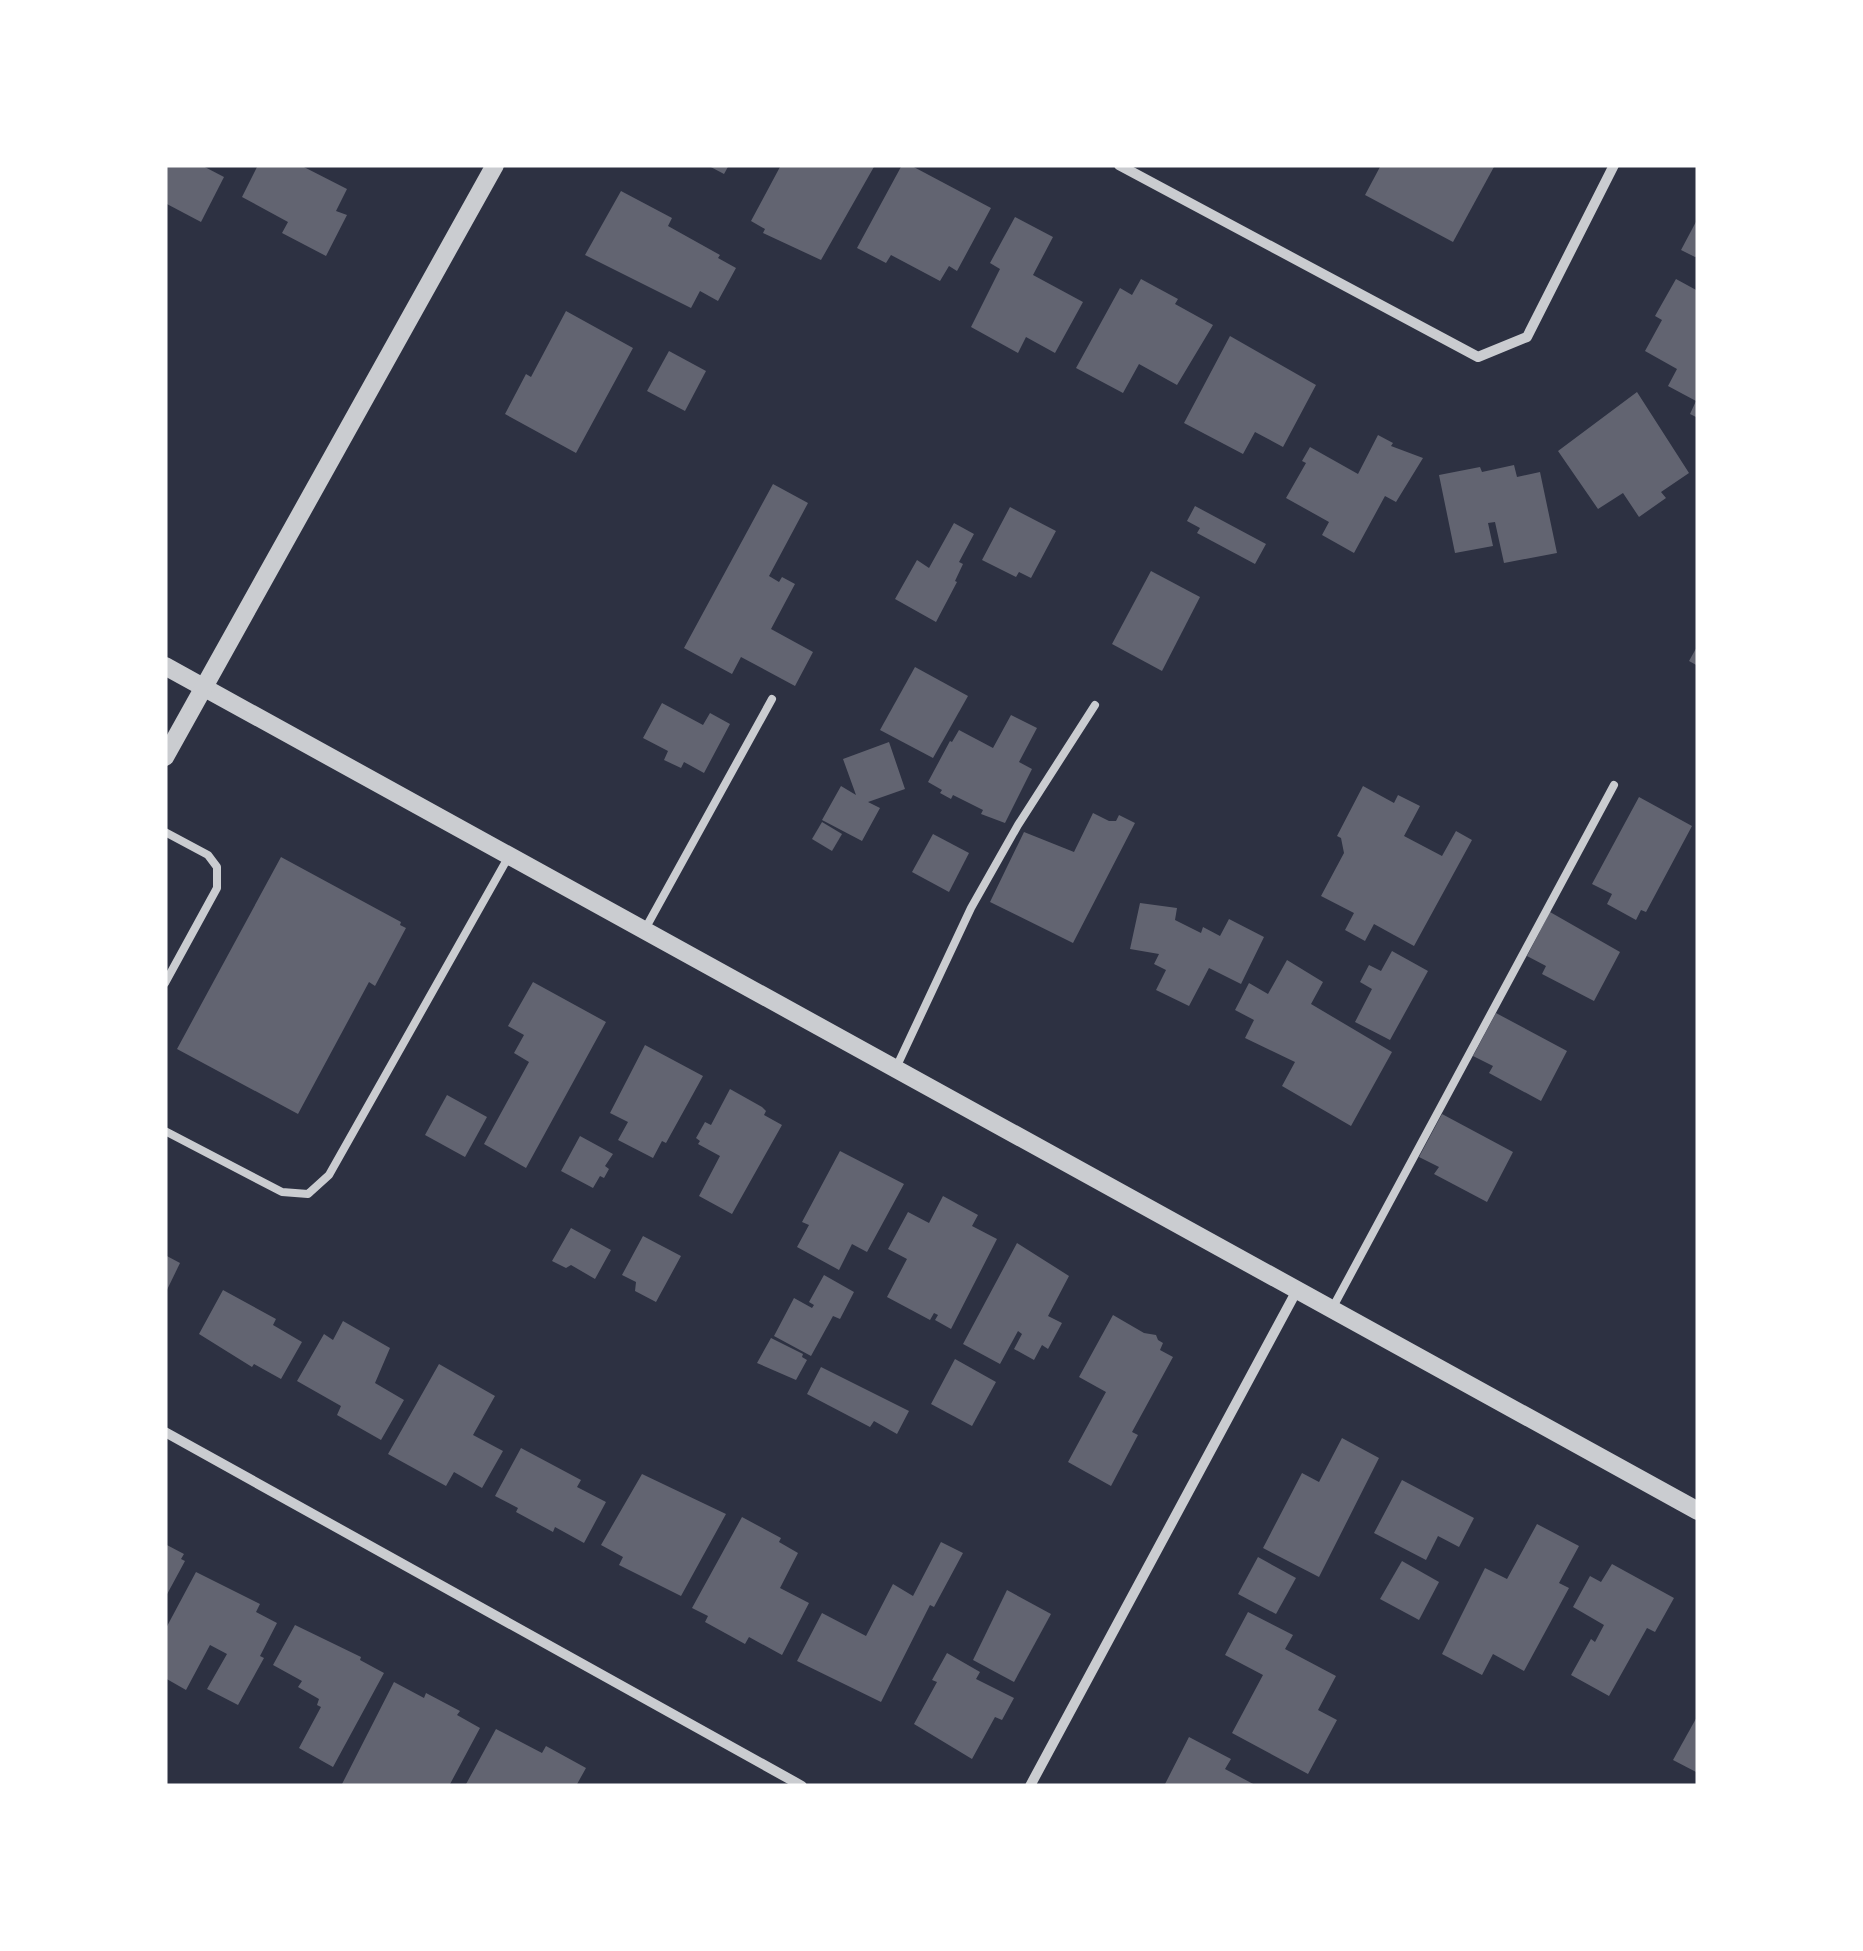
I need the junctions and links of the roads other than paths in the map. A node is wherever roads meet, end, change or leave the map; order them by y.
1 (494, 165) edge
2 (1119, 165) edge
3 (1614, 165) edge
4 (165, 666) edge
5 (203, 686) junction
6 (772, 698) dead end
7 (1094, 705) dead end
8 (165, 757) edge
9 (1614, 785) dead end
10 (165, 832) edge
11 (509, 856) junction
12 (644, 931) junction
13 (165, 983) edge
14 (895, 1070) junction
15 (165, 1131) edge
16 (1296, 1292) junction
17 (1331, 1310) junction
18 (165, 1432) edge
19 (1698, 1511) edge
20 (802, 1786) edge
21 (1030, 1786) edge

1 - 5 street
2 - 3 street
4 - 5 street
5 - 8 street
5 - 11 street
6 - 12 lane
7 - 14 lane
9 - 17 lane
10 - 13 lane
11 - 12 street
11 - 15 lane
12 - 14 street
14 - 16 street
16 - 17 street
16 - 21 street
17 - 19 street
18 - 20 street

